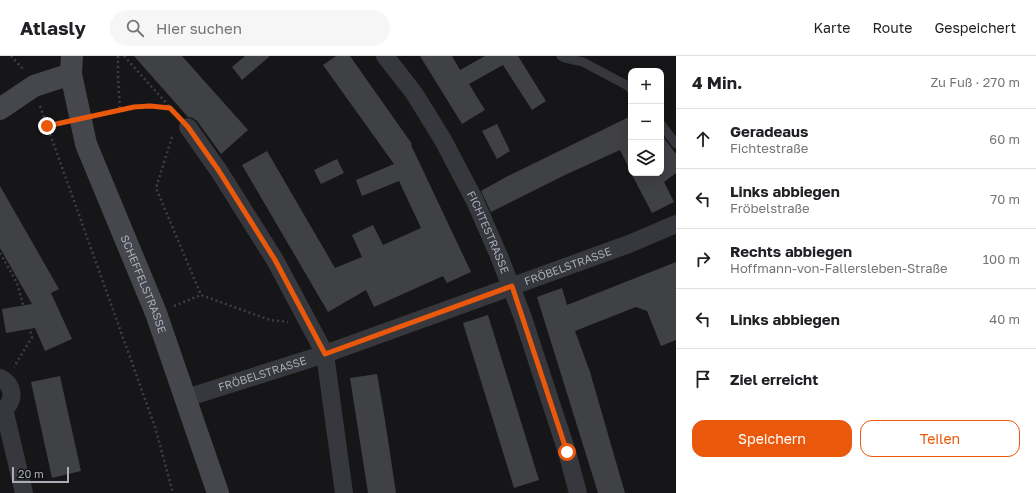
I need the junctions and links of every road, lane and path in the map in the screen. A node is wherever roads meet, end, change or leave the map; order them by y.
1 (11, 56) edge
2 (118, 56) edge
3 (124, 56) edge
4 (385, 56) edge
5 (560, 56) edge
6 (72, 61) edge
7 (22, 67) dead end
8 (34, 86) junction
9 (628, 86) edge
10 (170, 108) junction
11 (0, 109) edge
12 (120, 109) junction
13 (81, 119) junction
14 (47, 126) junction
15 (188, 127) junction
16 (664, 128) edge
17 (676, 144) edge
18 (676, 224) edge
19 (0, 253) edge
20 (512, 286) junction
21 (201, 295) junction
22 (156, 313) junction
23 (309, 324) junction
24 (325, 354) junction
25 (3, 379) edge
26 (186, 398) junction
27 (2, 410) edge
28 (24, 493) edge
29 (173, 493) edge
30 (218, 493) edge
31 (344, 493) edge
32 (578, 493) edge

1 - 7 path
2 - 12 path
3 - 10 path
4 - 20 street, FICHTESTRASSE
5 - 9 lane
6 - 8 main road
6 - 13 main road, SCHEFFELSTRASSE
8 - 11 main road
8 - 14 path
10 - 12 path
10 - 15 path
12 - 13 path
13 - 14 path
13 - 22 main road, SCHEFFELSTRASSE
14 - 29 path
15 - 21 path
15 - 23 street
16 - 17 lane
18 - 20 street, FRÖBELSTRASSE
19 - 25 path
20 - 24 street, FRÖBELSTRASSE
20 - 32 street, FICHTESTRASSE
21 - 22 path
21 - 23 path
22 - 26 main road, SCHEFFELSTRASSE
23 - 24 street
24 - 26 street, FRÖBELSTRASSE
24 - 31 street
25 - 27 street
26 - 30 main road, SCHEFFELSTRASSE
27 - 28 street

